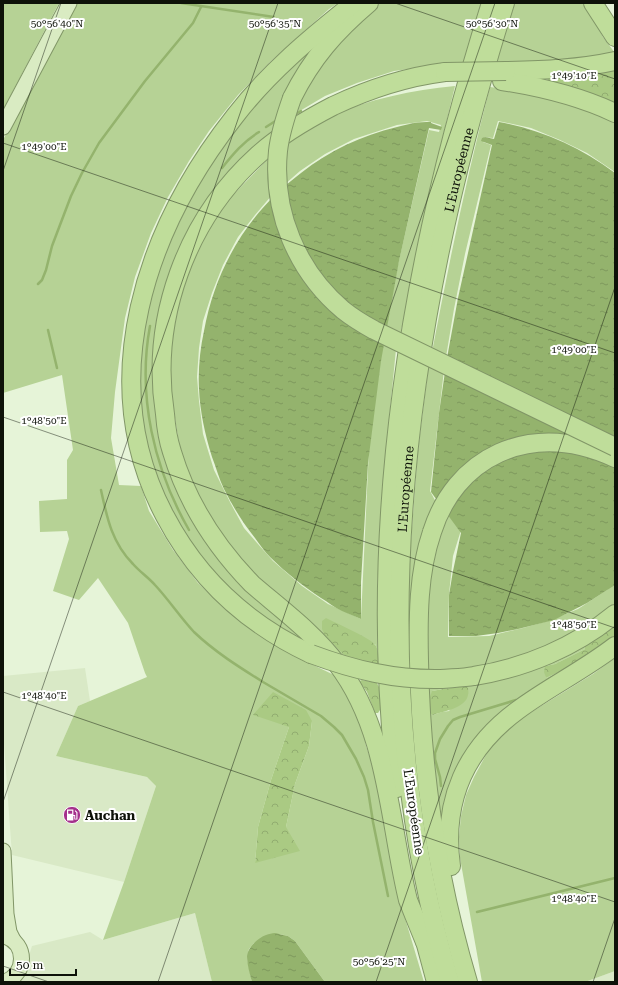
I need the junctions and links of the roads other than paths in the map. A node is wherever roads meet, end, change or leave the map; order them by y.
1 (68, 3) edge
2 (354, 3) edge
3 (369, 3) edge
4 (491, 3) edge
5 (505, 3) edge
6 (594, 3) edge
7 (613, 34) edge
8 (615, 61) edge
9 (504, 76) junction
10 (615, 113) edge
11 (3, 127) edge
12 (615, 448) edge
13 (615, 458) edge
14 (615, 614) edge
15 (615, 646) edge
16 (3, 851) edge
17 (8, 938) edge
18 (425, 942) junction
19 (17, 977) edge
20 (5, 982) edge
21 (436, 982) edge
22 (450, 982) edge
23 (468, 982) edge
24 (476, 982) edge

1 - 11 main road
2 - 14 highway, bridge
3 - 12 highway, bridge
4 - 18 highway, L'Européenne
5 - 22 highway, L'Européenne
6 - 7 highway
8 - 9 highway
9 - 10 highway
9 - 18 highway, bridge
13 - 23 highway
15 - 24 highway
16 - 17 main road
17 - 19 main road
18 - 21 highway, L'Européenne
19 - 20 main road

